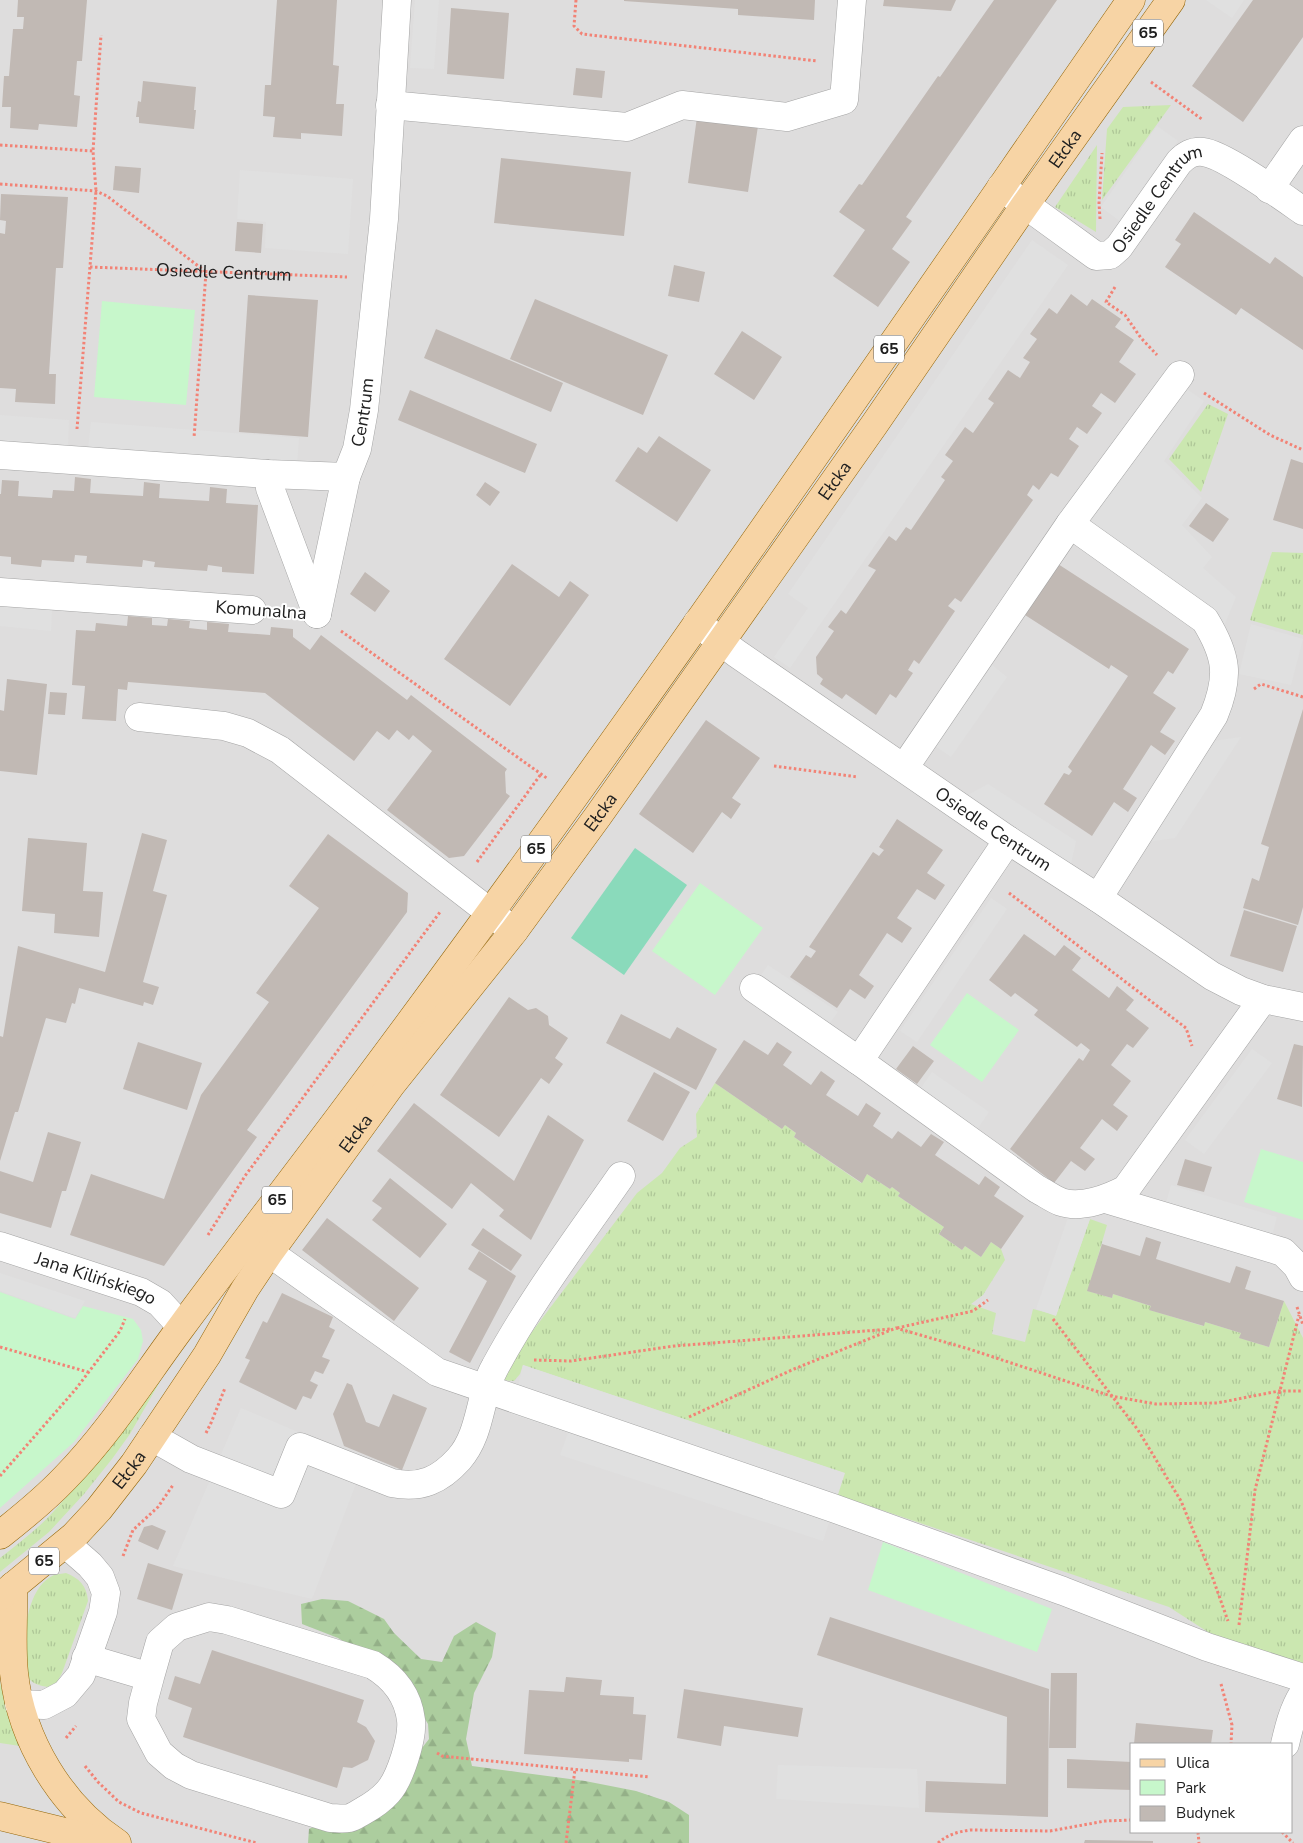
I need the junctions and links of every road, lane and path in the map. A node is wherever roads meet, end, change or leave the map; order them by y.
1 (397, 0) edge
2 (576, 0) edge
3 (852, 0) edge
4 (1130, 0) edge
5 (1171, 0) edge
6 (101, 35) dead end
7 (847, 65) junction
8 (390, 105) junction
9 (1303, 140) edge
10 (0, 146) edge
11 (1102, 146) dead end
12 (93, 151) junction
13 (0, 184) edge
14 (1001, 187) junction
15 (1269, 188) junction
16 (96, 191) junction
17 (1025, 205) junction
18 (1303, 211) edge
19 (1104, 255) junction
20 (90, 267) junction
21 (206, 272) junction
22 (347, 278) dead end
23 (1180, 375) dead end
24 (0, 455) edge
25 (75, 460) junction
26 (191, 468) junction
27 (268, 474) junction
28 (346, 477) junction
29 (1070, 524) junction
30 (0, 592) edge
31 (252, 610) dead end
32 (317, 614) junction
33 (697, 623) junction
34 (721, 641) junction
35 (139, 717) dead end
36 (774, 766) dead end
37 (904, 768) junction
38 (541, 774) junction
39 (860, 777) dead end
40 (552, 782) dead end
41 (1008, 840) junction
42 (985, 874) junction
43 (458, 888) junction
44 (1098, 898) junction
45 (490, 913) junction
46 (514, 931) junction
47 (754, 988) dead end
48 (1264, 999) junction
49 (1303, 1007) edge
50 (1194, 1052) dead end
51 (859, 1062) junction
52 (621, 1176) dead end
53 (1106, 1199) junction
54 (206, 1238) dead end
55 (0, 1246) edge
56 (258, 1246) junction
57 (1303, 1277) edge
58 (988, 1300) dead end
59 (127, 1312) dead end
60 (1299, 1315) dead end
61 (1053, 1319) dead end
62 (182, 1326) junction
63 (896, 1328) junction
64 (0, 1347) edge
65 (207, 1355) junction
66 (88, 1373) junction
67 (490, 1379) junction
68 (1279, 1391) junction
69 (1303, 1391) edge
70 (1111, 1396) junction
71 (689, 1417) dead end
72 (152, 1437) junction
73 (0, 1476) edge
74 (0, 1535) edge
75 (66, 1544) junction
76 (7, 1591) edge
77 (1207, 1647) junction
78 (1236, 1652) junction
79 (86, 1658) junction
80 (150, 1677) junction
81 (1303, 1678) edge
82 (1303, 1694) edge
83 (19, 1704) junction
84 (410, 1733) junction
85 (1231, 1743) edge
86 (1285, 1743) edge
87 (81, 1761) dead end
88 (575, 1769) junction
89 (650, 1777) dead end
90 (0, 1816) edge
91 (1130, 1820) edge
92 (1283, 1833) edge
93 (110, 1843) edge
94 (117, 1843) edge
95 (257, 1843) edge
96 (566, 1843) edge
97 (938, 1843) edge
98 (1293, 1843) edge

1 - 8 street, Centrum
2 - 7 path
3 - 7 street
4 - 14 main road, Ełcka / 65
5 - 17 main road, Ełcka / 65
6 - 12 path
7 - 8 street
8 - 28 street, Centrum
9 - 15 street
10 - 12 path
11 - 19 path
12 - 16 path
13 - 16 path
14 - 17 street, Osiedle Centrum
14 - 33 main road, Ełcka / 65
15 - 18 street, Osiedle Centrum
15 - 19 street, Osiedle Centrum
16 - 20 path
16 - 21 path
17 - 19 street, Osiedle Centrum
17 - 34 main road, Ełcka / 65
20 - 21 path, Osiedle Centrum
20 - 25 path
21 - 22 path, Osiedle Centrum
21 - 26 path
23 - 29 street
24 - 25 street
25 - 26 street
26 - 27 street
27 - 28 street
27 - 32 street
28 - 32 street, Centrum
29 - 37 street
29 - 44 street
30 - 31 street, Komunalna
32 - 38 path, Komunalna
33 - 34 street, Osiedle Centrum
33 - 45 main road, Ełcka / 65
34 - 37 street, Osiedle Centrum
34 - 46 main road, Ełcka / 65
35 - 43 street
36 - 39 path
37 - 41 street, Osiedle Centrum
38 - 40 path, Komunalna
38 - 43 path
41 - 42 street
41 - 44 street, Osiedle Centrum
42 - 50 path
42 - 51 street
43 - 45 street
43 - 54 path
44 - 48 street, Osiedle Centrum
45 - 46 street
45 - 56 main road, Ełcka / 65
46 - 56 main road, Ełcka / 65
47 - 51 street
48 - 49 street, Osiedle Centrum
48 - 53 street
51 - 53 street
52 - 67 street
53 - 57 street
55 - 62 street, Jana Kilińskiego
56 - 62 main road, Ełcka / 65
56 - 65 main road, Ełcka / 65
56 - 67 street
58 - 63 path
59 - 66 path
60 - 68 path
61 - 70 path
62 - 65 main road
62 - 74 main road, Ełcka / 65
63 - 67 path
63 - 70 path
63 - 71 path
64 - 66 path
65 - 72 main road, Ełcka / 65
66 - 73 path
67 - 72 street
67 - 77 street
68 - 69 path
68 - 70 path
68 - 78 path
70 - 78 path
72 - 75 main road, Ełcka / 65
75 - 76 main road, Ełcka / 65
75 - 79 street
76 - 83 main road
77 - 78 street
77 - 85 path
78 - 81 street
79 - 80 street
79 - 83 street
80 - 84 street
80 - 84 street
82 - 86 street
83 - 94 main road
84 - 88 path
87 - 95 path
88 - 89 path
88 - 96 path
90 - 93 main road
91 - 97 path
92 - 98 path

